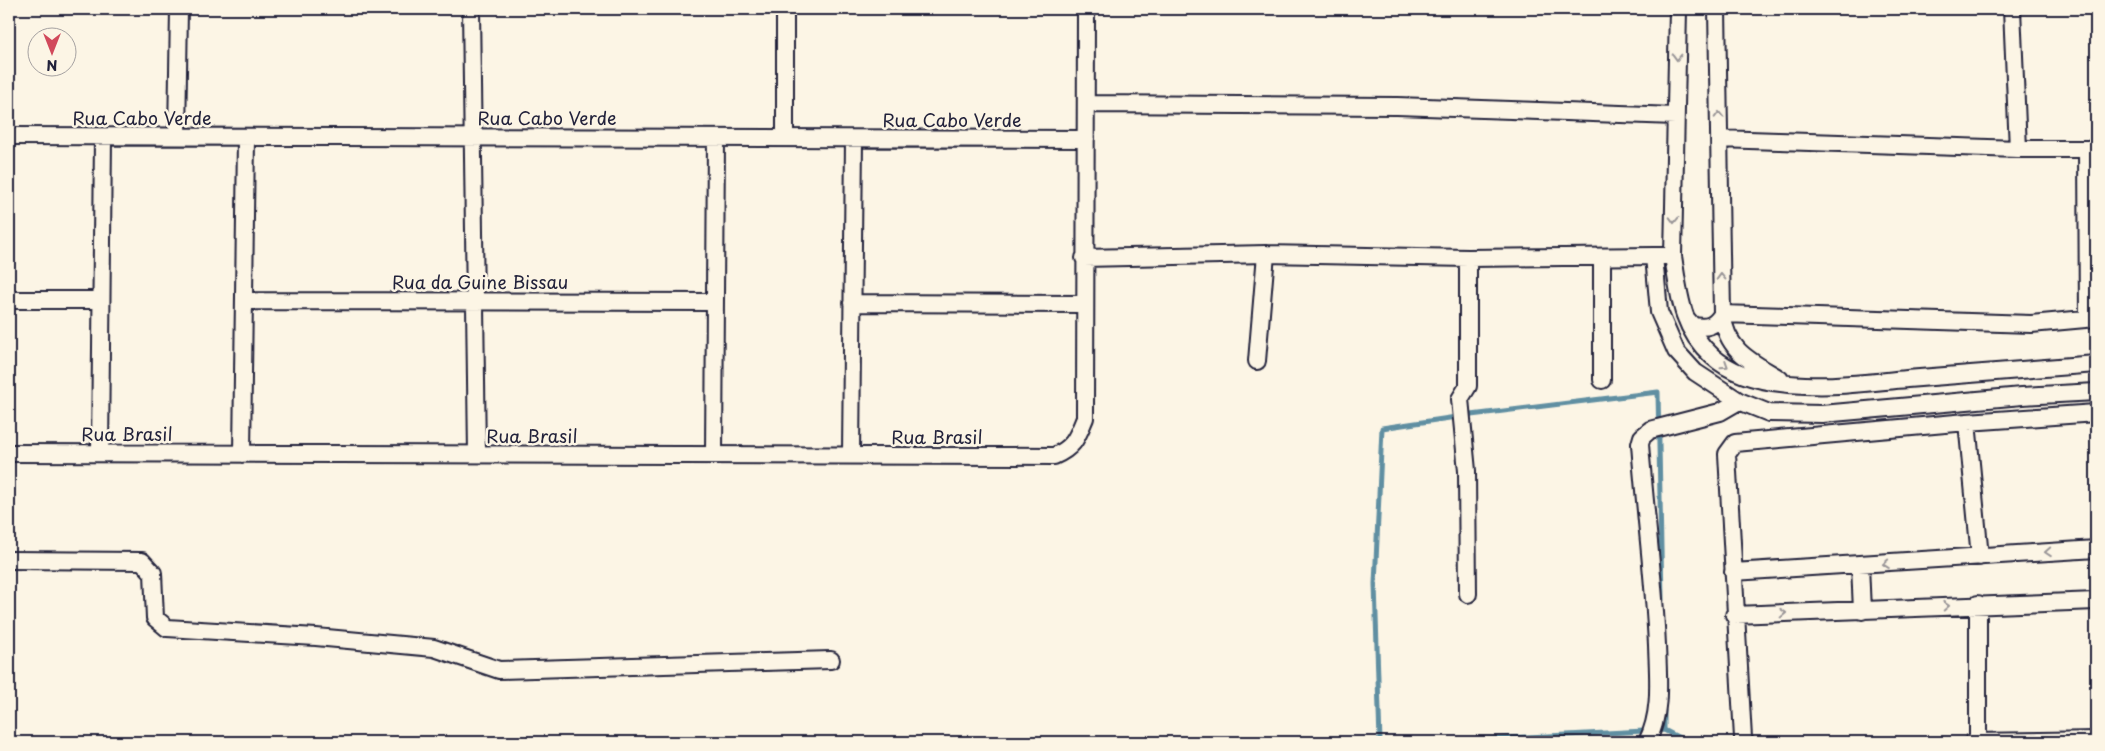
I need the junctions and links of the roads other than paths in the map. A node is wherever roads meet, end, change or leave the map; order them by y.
1 (179, 9) edge
2 (471, 9) edge
3 (784, 9) edge
4 (1086, 9) edge
5 (1678, 9) edge
6 (1717, 9) edge
7 (2012, 9) edge
8 (1086, 104) junction
9 (1675, 116) junction
10 (9, 136) edge
11 (177, 136) junction
12 (103, 137) junction
13 (472, 137) junction
14 (246, 138) junction
15 (716, 138) junction
16 (784, 138) junction
17 (854, 139) junction
18 (1086, 139) junction
19 (1719, 139) junction
20 (2018, 149) junction
21 (2092, 149) edge
22 (1266, 254) junction
23 (1654, 256) junction
24 (1673, 256) junction
25 (1602, 257) junction
26 (1084, 258) junction
27 (1468, 258) junction
28 (9, 300) edge
29 (102, 300) junction
30 (244, 301) junction
31 (475, 301) junction
32 (715, 302) junction
33 (852, 303) junction
34 (1085, 304) junction
35 (1722, 314) junction
36 (1684, 315) junction
37 (2092, 318) edge
38 (1257, 360) dead end
39 (2096, 364) edge
40 (1602, 380) dead end
41 (1786, 383) junction
42 (2096, 392) edge
43 (1739, 401) junction
44 (2096, 413) edge
45 (1967, 422) junction
46 (9, 453) edge
47 (100, 453) junction
48 (242, 454) junction
49 (477, 454) junction
50 (714, 455) junction
51 (851, 455) junction
52 (2096, 553) edge
53 (1980, 557) junction
54 (9, 560) edge
55 (1860, 565) junction
56 (1733, 572) junction
57 (1468, 594) dead end
58 (2096, 601) edge
59 (1978, 604) junction
60 (1862, 611) junction
61 (1734, 615) junction
62 (831, 660) dead end
63 (2096, 740) edge
64 (1647, 742) edge
65 (1745, 742) edge
66 (1973, 742) edge
67 (1978, 742) edge

1 - 11 street
2 - 13 street
3 - 16 street
4 - 8 street
5 -> 9 street
19 -> 6 street
7 - 20 street
8 - 9 street
8 - 18 street
9 -> 24 street
10 - 12 street, Rua Cabo Verde
11 - 12 street, Rua Cabo Verde
11 - 14 street, Rua Cabo Verde
12 - 29 street
13 - 14 street, Rua Cabo Verde
13 - 15 street, Rua Cabo Verde
13 - 31 street
14 - 30 street
15 - 16 street, Rua Cabo Verde
15 - 32 street
16 - 17 street, Rua Cabo Verde
17 - 18 street, Rua Cabo Verde
17 - 33 street
18 - 26 street
19 - 20 street
35 -> 19 street
20 - 21 street
21 - 37 street
22 - 26 street
22 - 27 street
22 - 38 street
23 - 24 street
23 - 25 street
23 - 43 street
24 - 36 street
25 - 27 street
25 - 40 street
26 - 34 street
27 - 57 street
28 - 29 street
29 - 47 street
30 - 31 street, Rua da Guine Bissau
30 - 48 street
31 - 32 street, Rua da Guine Bissau
31 - 49 street
32 - 50 street
33 - 34 street
33 - 51 street
34 - 51 street, Rua Brasil
35 - 36 street
35 - 37 street
35 - 41 street
36 -> 41 street
39 - 41 street
42 - 43 street
43 - 64 street
44 - 45 street
45 - 53 street
45 - 56 street
46 - 47 street, Rua Brasil
47 - 48 street, Rua Brasil
48 - 49 street, Rua Brasil
49 - 50 street, Rua Brasil
50 - 51 street, Rua Brasil
52 -> 53 street
53 -> 55 street
54 - 62 street
55 - 56 street
55 - 60 street
56 - 61 street
58 - 59 street
60 -> 59 street
59 - 67 street
61 -> 60 street
61 - 65 street
63 - 67 street
66 - 67 street

